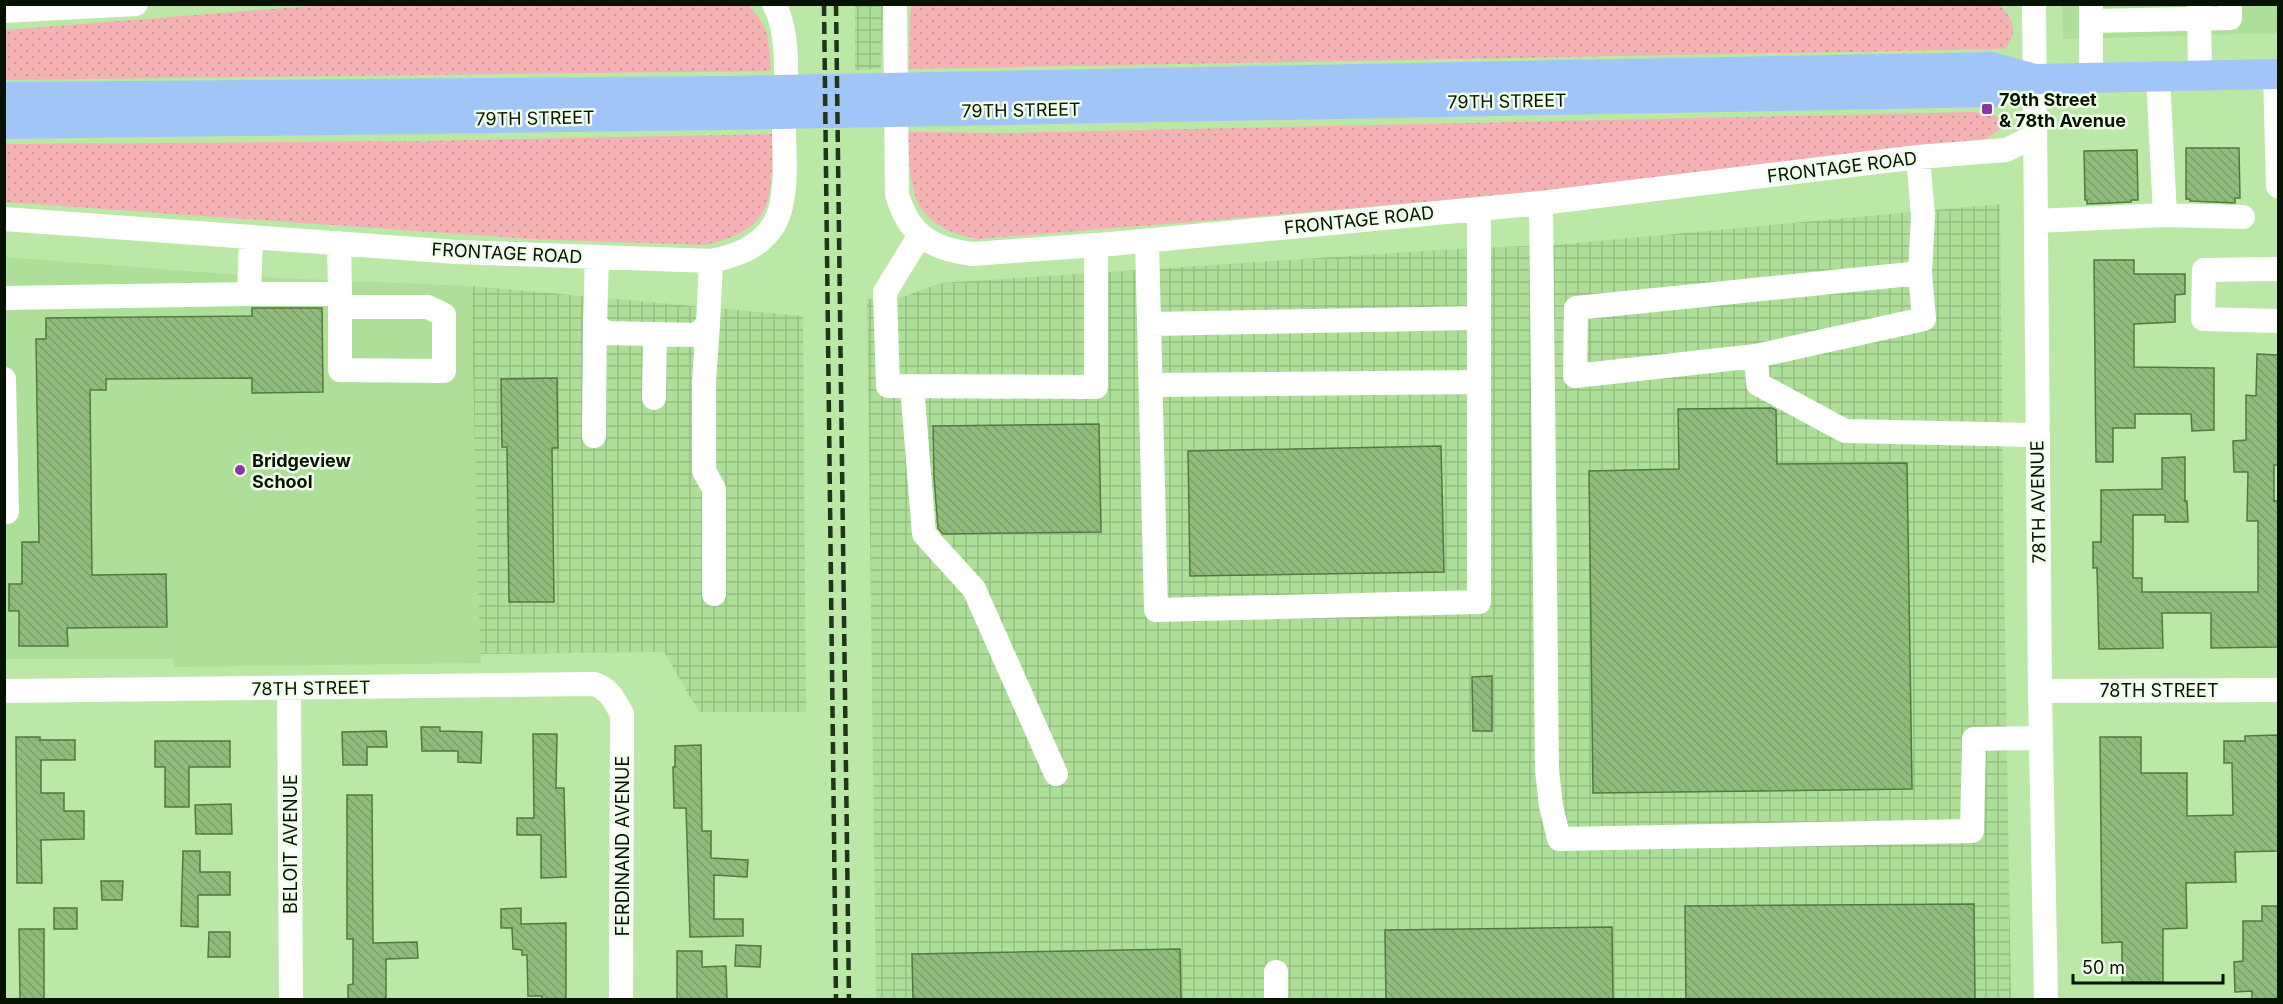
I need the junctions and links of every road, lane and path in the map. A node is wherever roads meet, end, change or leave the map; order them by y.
1 (774, 4) edge
2 (895, 4) edge
3 (2034, 4) edge
4 (2230, 4) edge
5 (124, 5) edge
6 (4, 11) edge
7 (2199, 12) edge
8 (2091, 13) edge
9 (2277, 74) edge
10 (2200, 76) junction
11 (2158, 77) junction
12 (2091, 78) junction
13 (2035, 79) junction
14 (4, 97) edge
15 (727, 103) junction
16 (4, 124) edge
17 (2035, 136) junction
18 (1918, 157) junction
19 (2278, 186) edge
20 (1541, 202) junction
21 (1479, 209) junction
22 (2165, 215) junction
23 (2243, 217) dead end
24 (4, 219) edge
25 (2036, 221) junction
26 (920, 235) junction
27 (251, 237) junction
28 (1147, 241) junction
29 (339, 243) junction
30 (1096, 246) junction
31 (597, 257) junction
32 (711, 261) junction
33 (2278, 269) edge
34 (1920, 273) junction
35 (249, 294) junction
36 (4, 298) edge
37 (340, 301) junction
38 (1479, 318) junction
39 (2278, 321) edge
40 (594, 324) junction
41 (708, 324) junction
42 (1149, 324) junction
43 (655, 334) junction
44 (1756, 356) junction
45 (4, 379) edge
46 (1479, 382) junction
47 (1151, 385) junction
48 (912, 386) junction
49 (654, 398) dead end
50 (2038, 435) junction
51 (594, 436) dead end
52 (4, 512) edge
53 (714, 594) dead end
54 (289, 688) junction
55 (2278, 690) edge
56 (4, 691) edge
57 (2040, 691) junction
58 (612, 696) joint
59 (2041, 738) junction
60 (1056, 774) dead end
61 (1276, 972) dead end
62 (291, 999) edge
63 (621, 999) edge
64 (1276, 999) edge
65 (2046, 999) edge

1 - 32 street, FRONTAGE ROAD
2 - 26 street, FRONTAGE ROAD
3 - 13 street, 78TH AVENUE
4 - 7 street
5 - 6 street
7 - 8 street
7 - 10 street
8 - 12 street
9 - 10 main road, 79TH STREET
9 - 19 street
10 - 11 main road, 79TH STREET
11 - 12 main road, 79TH STREET
11 - 22 street
12 - 13 main road, 79TH STREET
13 - 15 main road, 79TH STREET
13 - 17 street, 78TH AVENUE
14 - 15 main road, 79TH STREET
15 - 16 main road, 79TH STREET
17 - 18 street, FRONTAGE ROAD
17 - 25 street, 78TH AVENUE
18 - 20 street, FRONTAGE ROAD
18 - 34 street
20 - 21 street, FRONTAGE ROAD
20 - 59 street
21 - 28 street, FRONTAGE ROAD
21 - 38 street
22 - 23 street
22 - 25 street
24 - 27 street, FRONTAGE ROAD
25 - 50 street, 78TH AVENUE
26 - 30 street, FRONTAGE ROAD
26 - 48 street
27 - 29 street, FRONTAGE ROAD
27 - 35 street
28 - 30 street, FRONTAGE ROAD
28 - 42 street
29 - 31 street, FRONTAGE ROAD
29 - 37 street
30 - 48 street
31 - 32 street, FRONTAGE ROAD
31 - 40 street
32 - 41 street
33 - 39 street
34 - 44 street
34 - 44 street
35 - 36 street
35 - 37 street
37 - 37 street
38 - 42 street
38 - 46 street
40 - 43 street
40 - 51 street
41 - 43 street
41 - 53 street
42 - 47 street
43 - 49 street
44 - 50 street
45 - 52 street
46 - 47 street
46 - 47 street
48 - 60 street
50 - 57 street, 78TH AVENUE
54 - 56 street, 78TH STREET
54 - 58 street, 78TH STREET
54 - 62 street, BELOIT AVENUE
55 - 57 street, 78TH STREET
57 - 59 street, 78TH AVENUE
58 - 63 street, FERDINAND AVENUE
59 - 65 street, 78TH AVENUE
61 - 64 street

